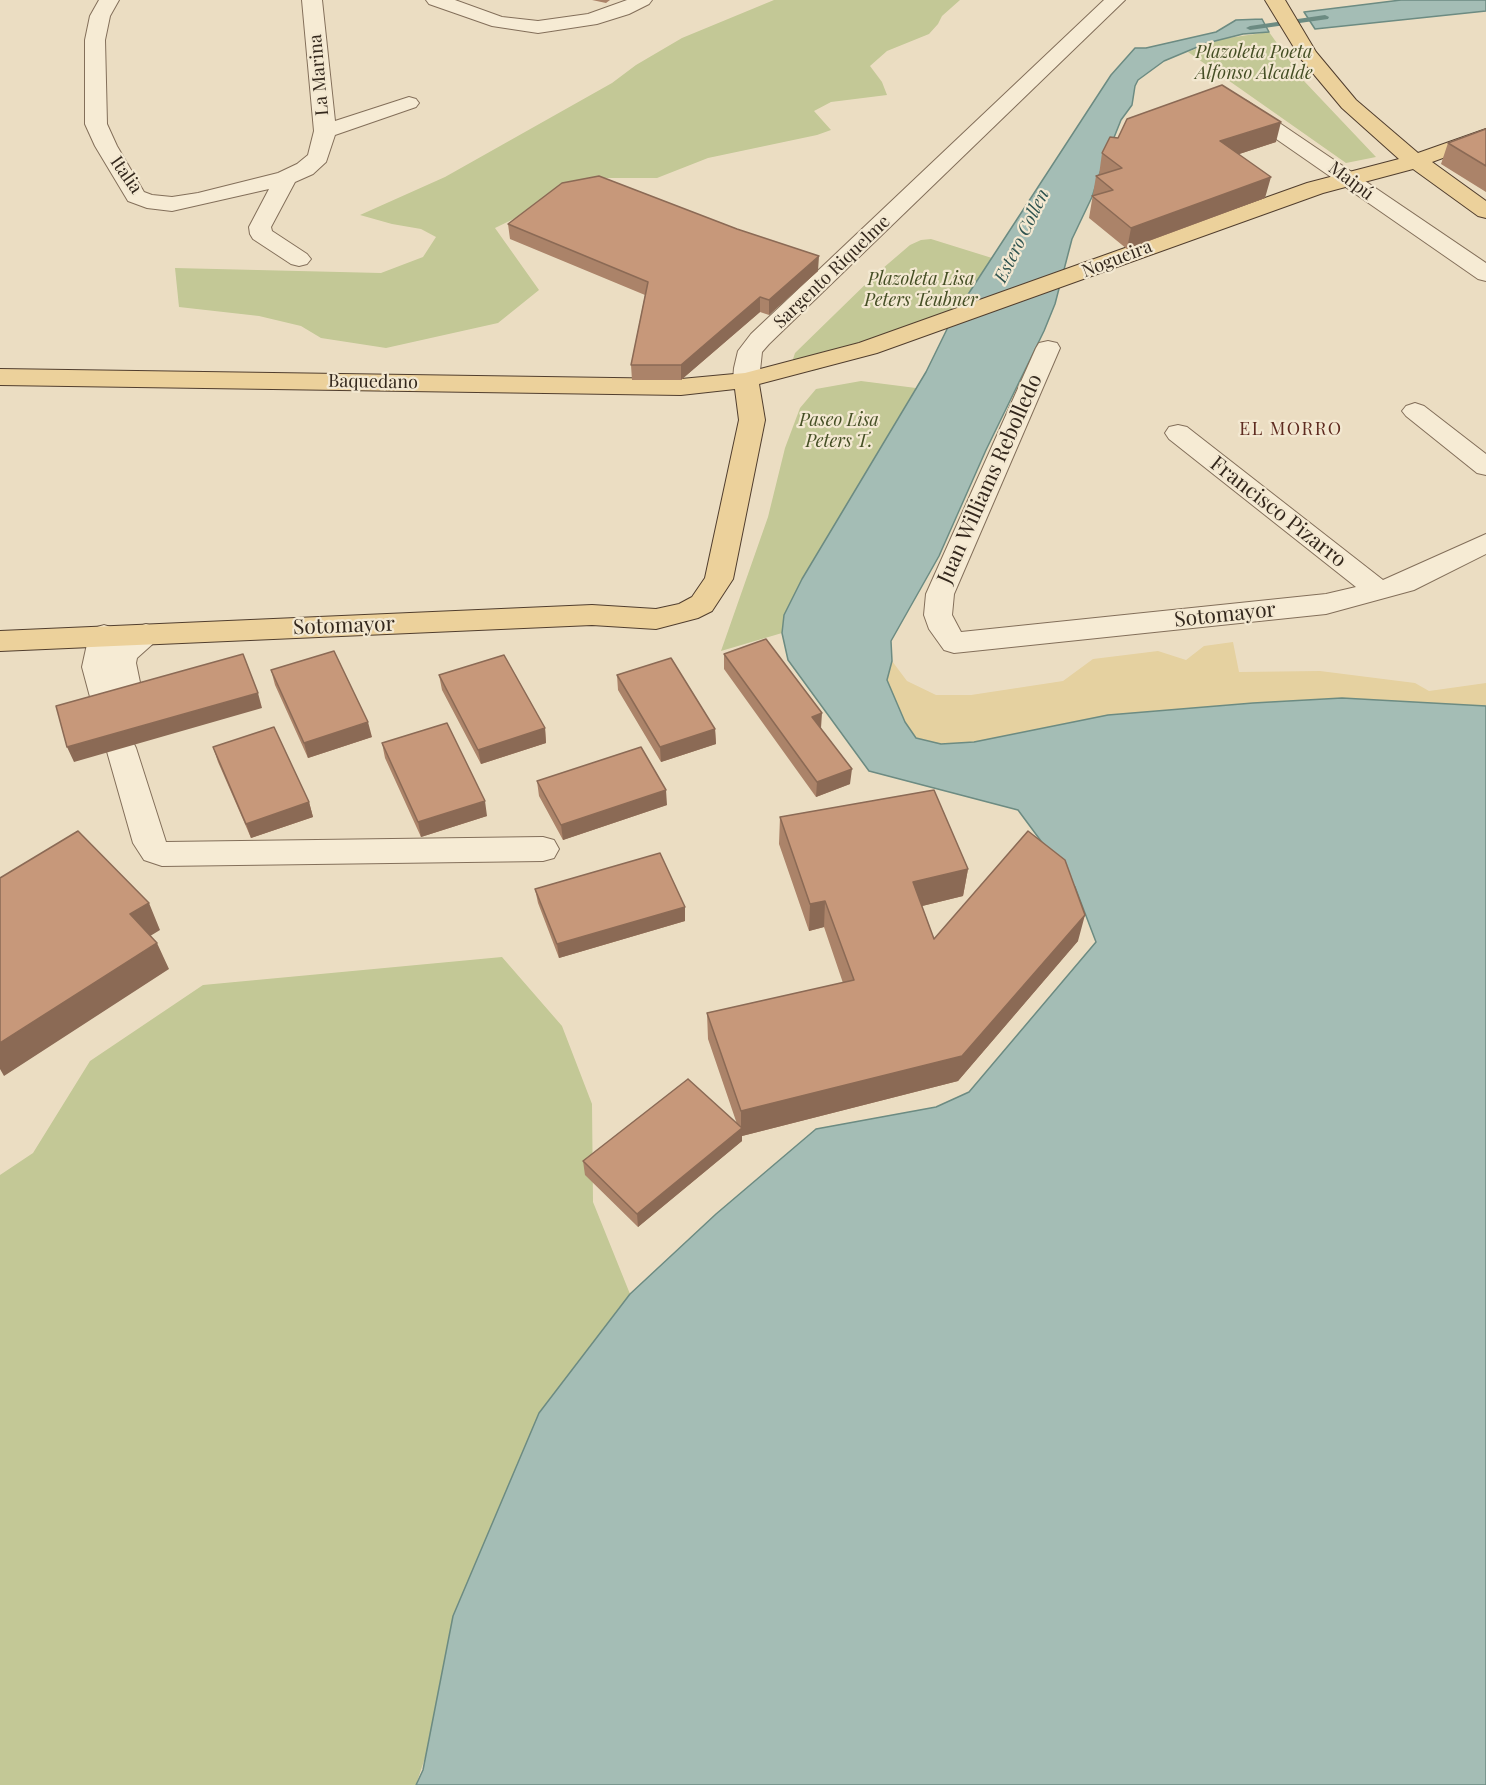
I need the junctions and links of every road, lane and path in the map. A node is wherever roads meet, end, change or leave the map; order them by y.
1 (108, 0) edge
2 (312, 0) edge
3 (436, 0) edge
4 (642, 0) edge
5 (1116, 0) edge
6 (1275, 0) edge
7 (1225, 95) edge
8 (409, 103) dead end
9 (1486, 135) edge
10 (322, 140) junction
11 (1416, 161) junction
12 (286, 178) junction
13 (1349, 178) junction
14 (1486, 211) edge
15 (299, 258) dead end
16 (1486, 274) edge
17 (1048, 348) dead end
18 (0, 377) edge
19 (746, 380) junction
20 (1415, 411) dead end
21 (1178, 433) dead end
22 (1486, 467) edge
23 (1486, 543) edge
24 (1379, 591) junction
25 (688, 611) joint
26 (146, 634) junction
27 (104, 635) junction
28 (0, 641) edge
29 (954, 643) joint
30 (131, 745) edge
31 (543, 849) dead end

1 - 12 street, Italia
2 - 10 street, La Marina
3 - 4 street
5 - 19 street, Sargento Riquelme
6 - 11 main road
7 - 13 street, Maipú
8 - 10 street
9 - 11 main road, Nogueira
10 - 12 street, Italia
11 - 13 main road, Nogueira
11 - 14 main road
12 - 15 street
13 - 16 street, Maipú
13 - 19 main road, Nogueira
17 - 29 street, Juan Williams Rebolledo
18 - 19 main road, Baquedano
19 - 25 main road, Sargento Riquelme
20 - 22 street
21 - 24 street, Francisco Pizarro
23 - 24 street, Sotomayor
24 - 29 street, Sotomayor
25 - 26 main road, Sotomayor
26 - 27 main road, Sotomayor
26 - 27 street
27 - 28 main road, Sotomayor
30 - 31 street

